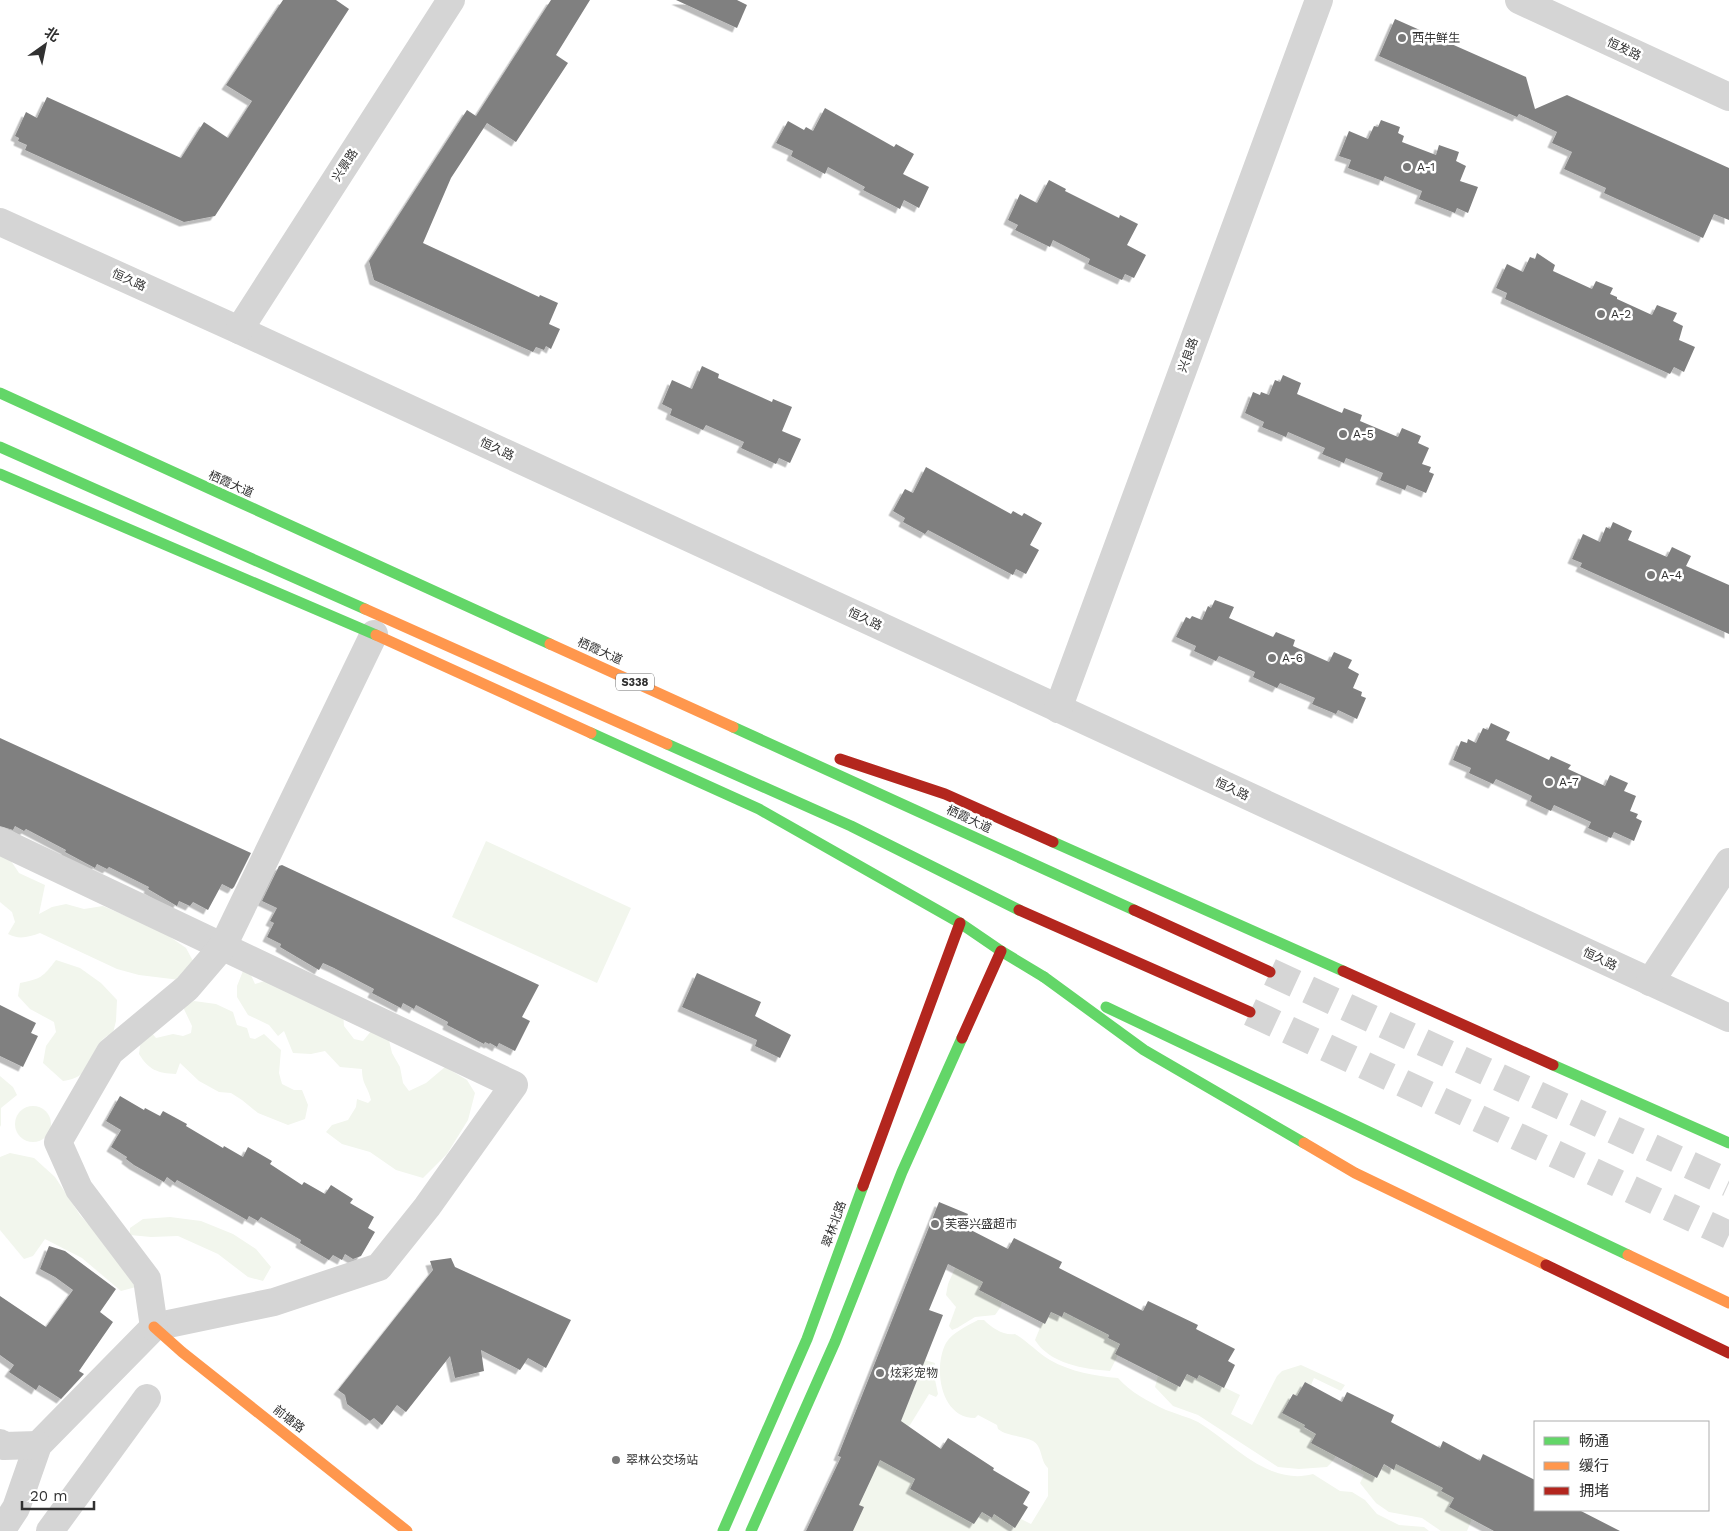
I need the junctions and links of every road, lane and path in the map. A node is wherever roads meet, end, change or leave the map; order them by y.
1 (452, 0) edge
2 (1319, 0) edge
3 (1519, 0) edge
4 (1729, 97) edge
5 (0, 222) edge
6 (239, 330) junction
7 (0, 393) edge
8 (0, 447) edge
9 (0, 474) edge
10 (374, 634) junction
11 (1058, 709) junction
12 (698, 710) junction
13 (798, 744) dead end
14 (826, 754) dead end
15 (0, 841) edge
16 (1729, 862) edge
17 (960, 923) junction
18 (223, 946) junction
19 (1001, 951) junction
20 (1270, 972) tunnel mouth
21 (1044, 977) junction
22 (1650, 982) junction
23 (1250, 1012) tunnel mouth
24 (1729, 1018) edge
25 (1729, 1143) edge
26 (1729, 1303) edge
27 (154, 1327) junction
28 (1729, 1353) edge
29 (147, 1398) dead end
30 (0, 1443) edge
31 (38, 1445) junction
32 (1, 1531) edge
33 (50, 1531) edge
34 (407, 1531) edge
35 (723, 1531) edge
36 (751, 1531) edge

1 - 6 street, 兴景路
2 - 11 street, 兴良路
3 - 4 street, 恒发路
5 - 6 street, 恒久路
6 - 11 street, 恒久路
7 - 12 main road, 栖霞大道 / S338
8 - 23 main road
9 - 10 main road
10 - 17 main road
10 - 18 street
11 - 22 street, 恒久路
12 - 13 main road
12 - 20 main road, 栖霞大道 / S338
14 - 25 main road
15 - 18 street
16 - 22 street
17 - 19 main road
17 - 35 main road, 翠林北路
18 - 27 street
18 - 27 street
19 - 21 main road
19 - 36 main road
21 - 26 main road
21 - 28 main road
22 - 24 street, 恒久路
27 - 31 street
27 - 34 main road, 前塘路
29 - 33 street
30 - 31 street
31 - 32 street

